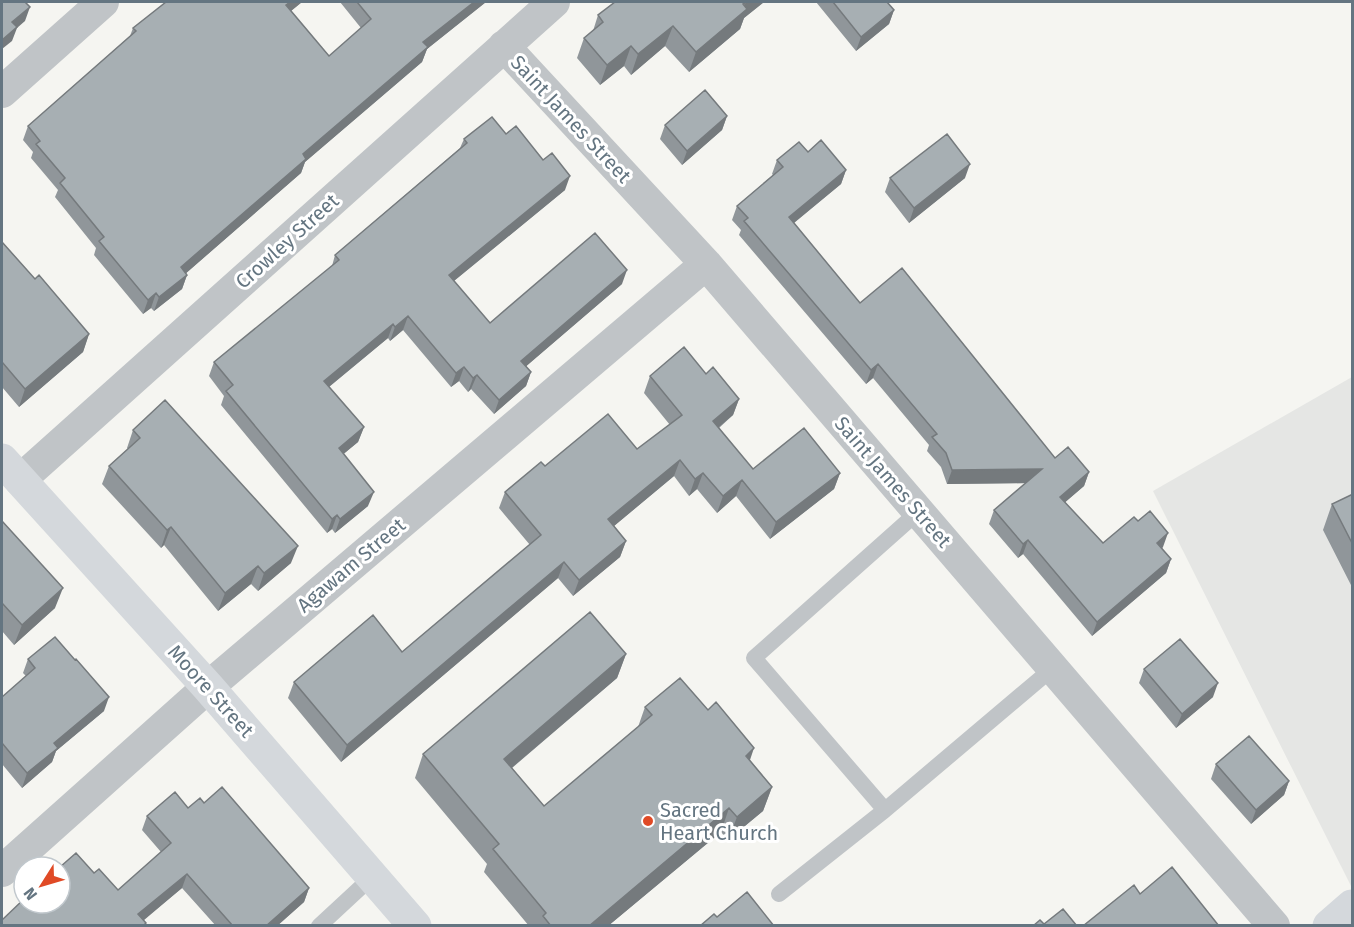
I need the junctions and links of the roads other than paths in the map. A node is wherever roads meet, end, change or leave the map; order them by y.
1 (103, 2) edge
2 (554, 2) edge
3 (504, 46) junction
4 (2, 92) edge
5 (706, 264) junction
6 (11, 470) edge
7 (918, 512) junction
8 (1053, 668) junction
9 (208, 687) junction
10 (885, 810) junction
11 (2, 871) edge
12 (373, 876) junction
13 (779, 894) dead end
14 (1353, 906) edge
15 (319, 926) edge
16 (415, 926) edge
17 (1274, 926) edge
18 (1329, 926) edge

1 - 4 street
2 - 3 street, Crowley Street
3 - 5 street, Saint James Street
3 - 6 street, Crowley Street
5 - 7 street, Saint James Street
5 - 9 street, Agawam Street
6 - 9 street, Moore Street
7 - 8 street, Saint James Street
7 - 10 lane
8 - 10 lane
8 - 17 street, Saint James Street
9 - 11 street, Agawam Street
9 - 12 street, Moore Street
10 - 13 lane
12 - 15 lane
12 - 16 street, Moore Street
14 - 18 street

